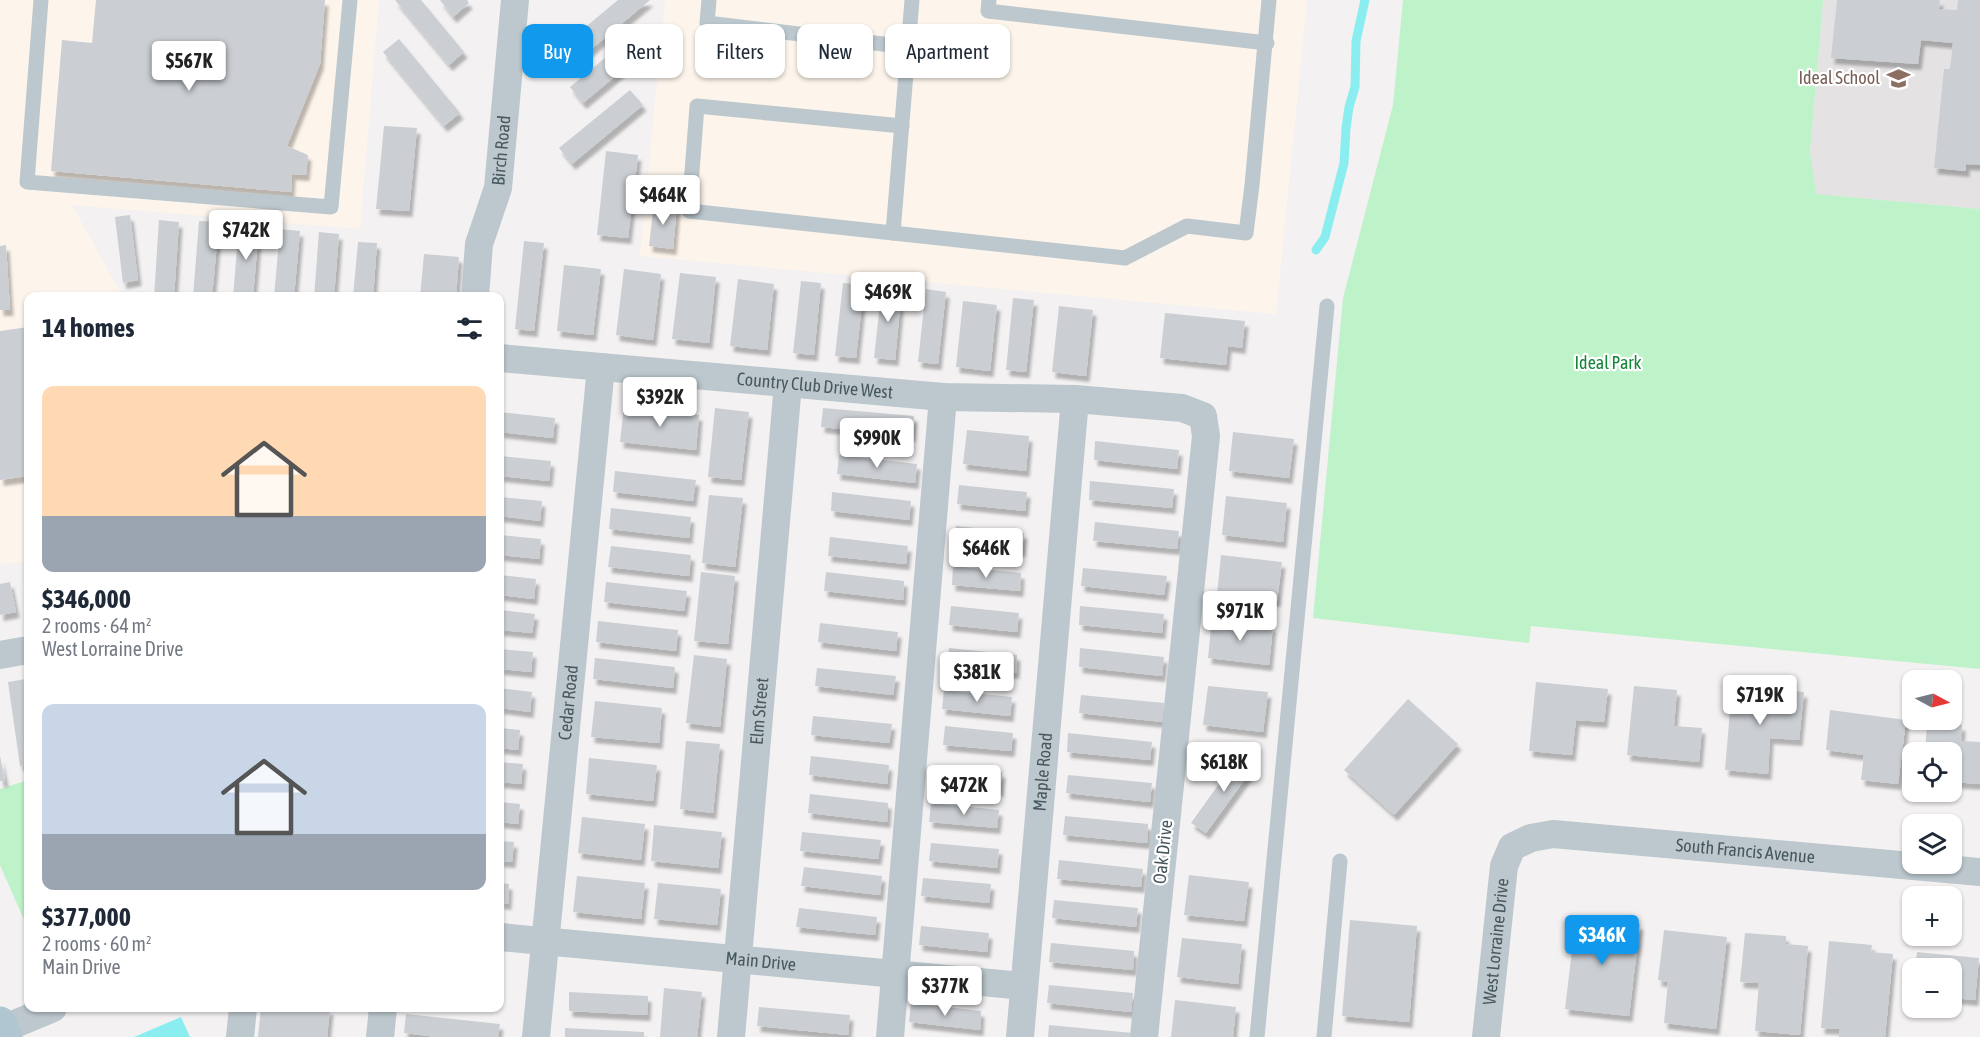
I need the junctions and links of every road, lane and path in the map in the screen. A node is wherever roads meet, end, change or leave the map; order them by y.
1 (40, 0) edge
2 (350, 0) edge
3 (515, 0) edge
4 (710, 0) edge
5 (912, 0) edge
6 (989, 0) edge
7 (1269, 0) edge
8 (910, 24) edge
9 (1267, 43) junction
10 (885, 44) edge
11 (906, 78) edge
12 (902, 126) junction
13 (893, 233) junction
14 (475, 292) edge
15 (1327, 306) dead end
16 (504, 358) edge
17 (601, 367) junction
18 (788, 384) junction
19 (943, 397) junction
20 (1075, 399) junction
21 (1203, 416) joint
22 (24, 651) edge
23 (0, 655) edge
24 (1512, 847) joint
25 (1340, 861) dead end
26 (1980, 872) edge
27 (504, 937) edge
28 (545, 941) junction
29 (738, 960) junction
30 (896, 975) junction
31 (1024, 986) junction
32 (44, 1012) edge
33 (243, 1012) edge
34 (383, 1012) edge
35 (2, 1030) edge
36 (240, 1037) edge
37 (380, 1037) edge
38 (536, 1037) edge
39 (731, 1037) edge
40 (890, 1037) edge
41 (1020, 1037) edge
42 (1144, 1037) edge
43 (1257, 1037) edge
44 (1324, 1037) edge
45 (1486, 1037) edge

1 - 2 lane
3 - 14 street, Birch Road
4 - 10 lane
5 - 8 lane
6 - 9 lane
7 - 9 lane
9 - 13 lane
11 - 12 lane
12 - 13 lane
12 - 13 lane
15 - 43 lane
16 - 17 street, Country Club Drive West
17 - 18 street, Country Club Drive West
17 - 28 street, Cedar Road
18 - 19 street, Country Club Drive West
18 - 29 street, Elm Street
19 - 20 street, Country Club Drive West
19 - 30 street
20 - 21 street, Country Club Drive West
20 - 31 street, Maple Road
21 - 42 street, Oak Drive
22 - 23 street
24 - 26 street, South Francis Avenue
24 - 45 street, West Lorraine Drive
25 - 44 lane
27 - 28 street, Main Drive
28 - 29 street, Main Drive
28 - 38 street, Cedar Road
29 - 30 street, Main Drive
29 - 39 street, Elm Street
30 - 31 street, Main Drive
30 - 40 street
31 - 41 street, Maple Road
32 - 35 street
33 - 36 street
34 - 37 street

